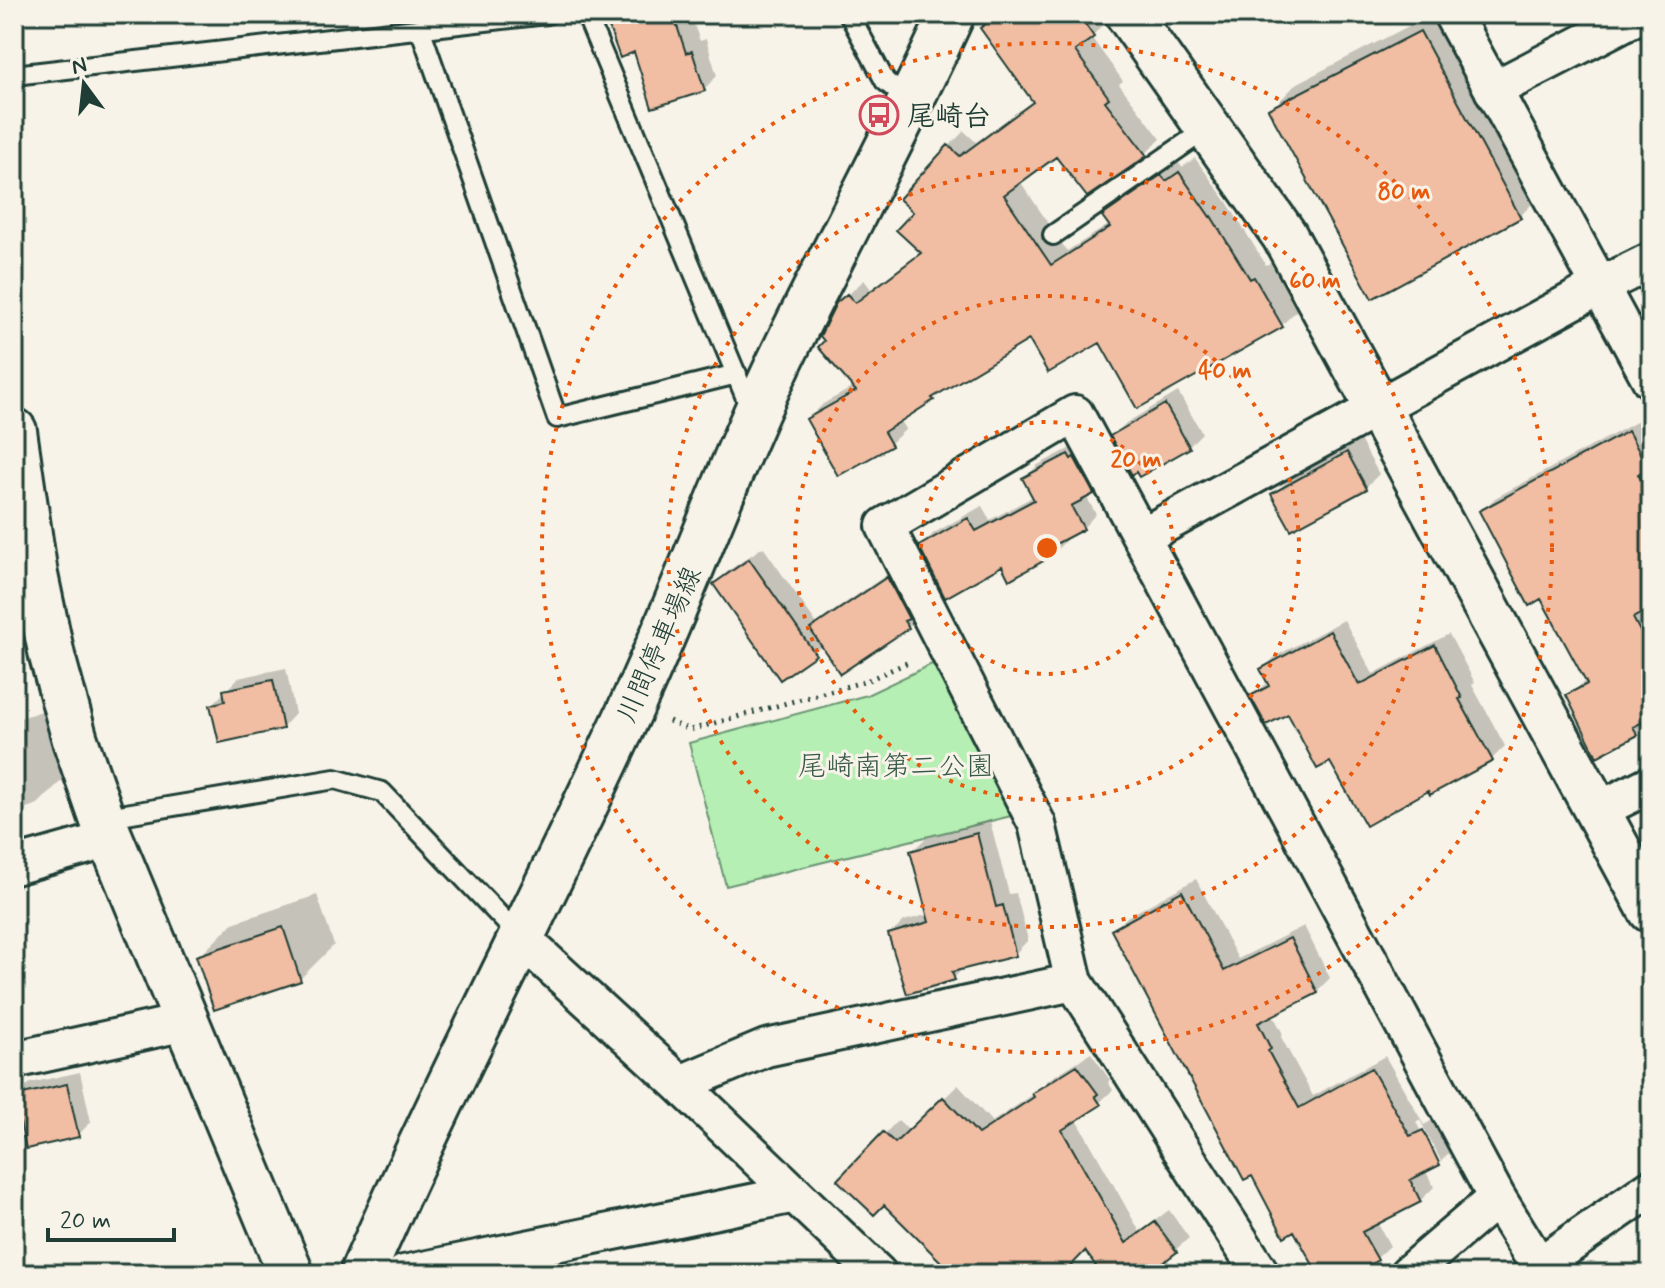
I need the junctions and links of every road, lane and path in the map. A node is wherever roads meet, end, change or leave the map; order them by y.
1 (547, 14) edge
2 (586, 14) edge
3 (849, 14) edge
4 (952, 14) edge
5 (1128, 14) edge
6 (1452, 14) edge
7 (1640, 14) edge
8 (420, 28) junction
9 (14, 75) edge
10 (1493, 90) junction
11 (912, 103) junction
12 (1209, 127) junction
13 (1053, 235) dead end
14 (1651, 261) edge
15 (1600, 286) junction
16 (737, 374) junction
17 (1651, 380) edge
18 (1379, 409) junction
19 (755, 421) junction
20 (14, 431) edge
21 (1143, 536) junction
22 (25, 575) edge
23 (945, 645) junction
24 (636, 697) junction
25 (1651, 784) edge
26 (1597, 811) junction
27 (106, 829) junction
28 (14, 866) edge
29 (1651, 910) edge
30 (522, 939) junction
31 (1074, 982) junction
32 (186, 1022) junction
33 (14, 1060) edge
34 (680, 1084) junction
35 (1651, 1188) edge
36 (795, 1194) junction
37 (1497, 1198) junction
38 (291, 1274) edge
39 (362, 1274) edge
40 (404, 1274) edge
41 (878, 1274) edge
42 (1261, 1274) edge
43 (1408, 1274) edge

1 - 8 lane
2 - 16 lane
3 - 11 lane
4 - 11 street, 川間停車場線
5 - 12 street
6 - 10 street
7 - 10 street
8 - 9 lane
8 - 16 lane
10 - 15 street
11 - 19 street, 川間停車場線
12 - 13 lane
12 - 18 street
14 - 15 street
15 - 17 street
15 - 18 street
16 - 19 lane
18 - 21 street
18 - 26 street
19 - 24 street, 川間停車場線
20 - 22 street
21 - 23 street
21 - 37 street
22 - 27 street
23 - 24 path
23 - 31 street
24 - 30 street, 川間停車場線
25 - 26 street
26 - 29 street
27 - 28 street
27 - 30 lane
27 - 32 street
30 - 34 street
30 - 39 street, 川間停車場線
31 - 34 street
31 - 42 street
32 - 33 street
32 - 38 street
34 - 36 street
35 - 37 street
36 - 40 street
36 - 41 street
37 - 43 street

